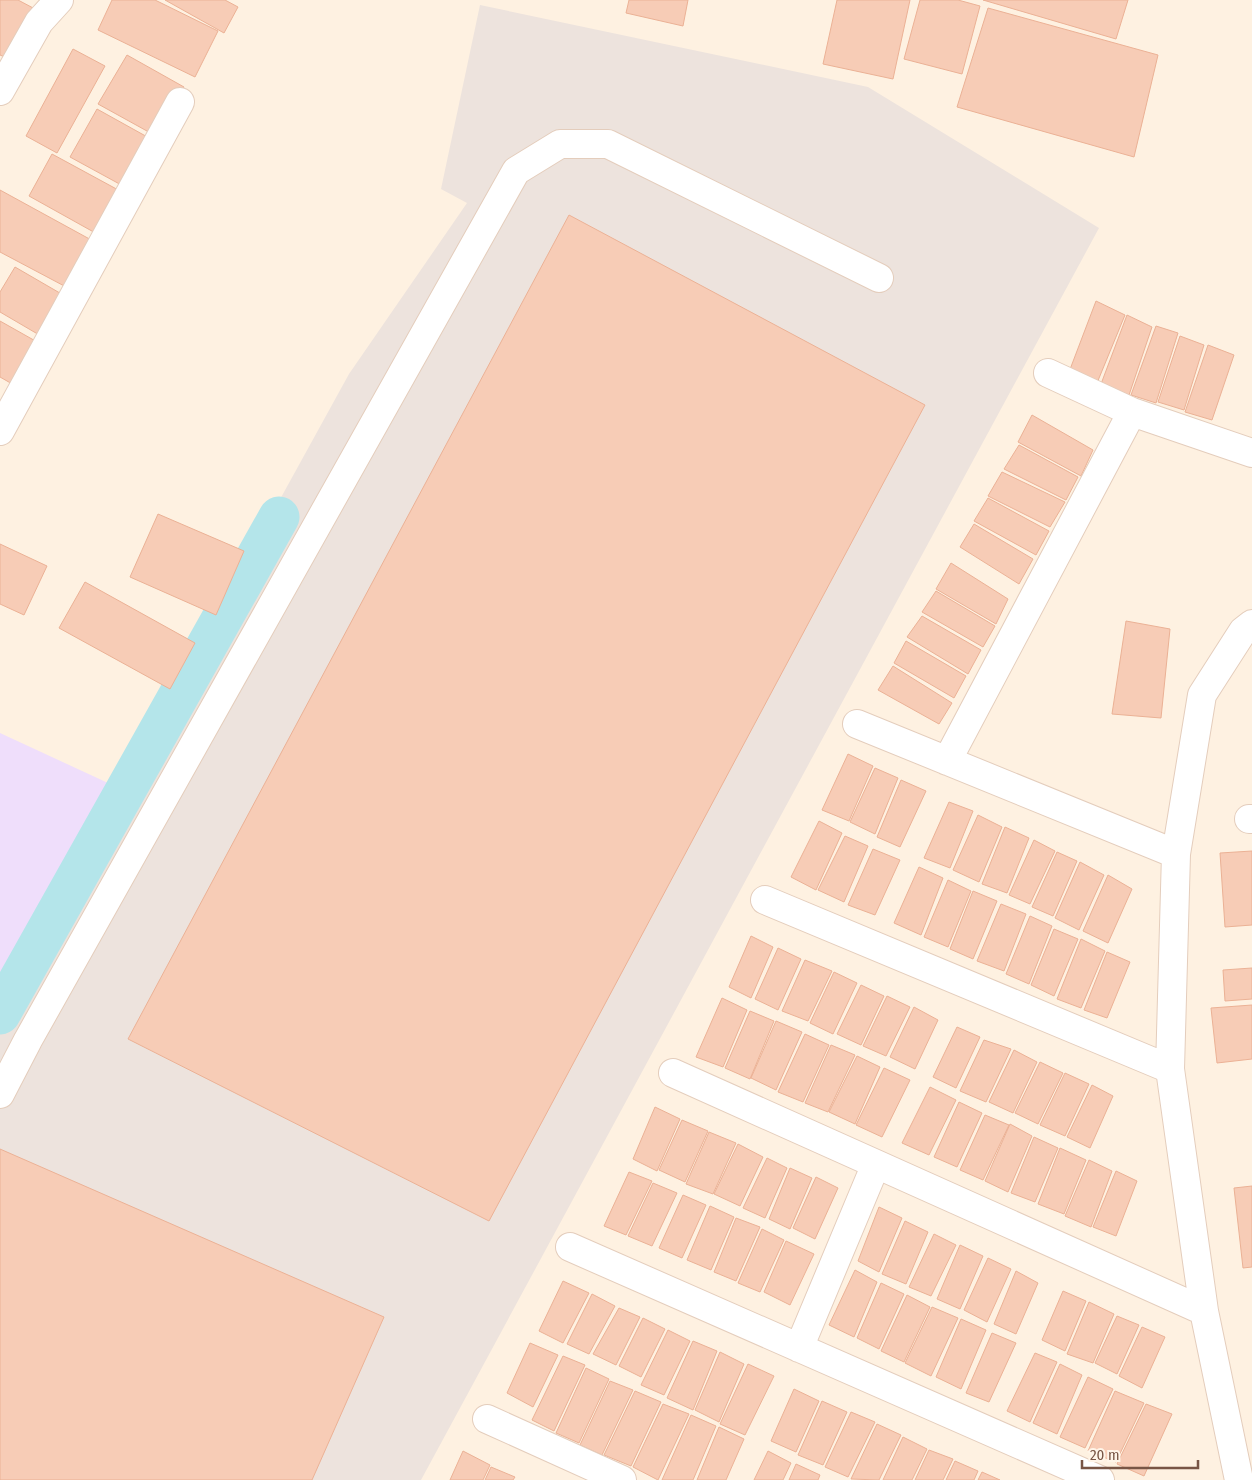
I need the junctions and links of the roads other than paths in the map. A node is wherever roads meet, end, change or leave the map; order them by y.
1 (59, 0) edge
2 (0, 91) edge
3 (180, 102) dead end
4 (879, 278) dead end
5 (1048, 373) dead end
6 (1132, 412) junction
7 (0, 432) edge
8 (1252, 453) edge
9 (1252, 624) edge
10 (857, 724) dead end
11 (947, 761) junction
12 (1176, 854) junction
13 (766, 900) dead end
14 (1170, 1069) junction
15 (673, 1073) dead end
16 (0, 1094) edge
17 (876, 1164) junction
18 (570, 1247) dead end
19 (1204, 1311) junction
20 (799, 1348) junction
21 (487, 1419) dead end
22 (622, 1480) edge
23 (1100, 1480) edge
24 (1239, 1480) edge

1 - 2 street
3 - 7 street
4 - 16 street
5 - 6 street
6 - 8 street
6 - 11 street
9 - 12 street
10 - 11 street
11 - 12 street
12 - 14 street
13 - 14 street
14 - 19 street
15 - 17 street
17 - 19 street
17 - 20 street
18 - 20 street
19 - 24 street
20 - 23 street
21 - 22 street

